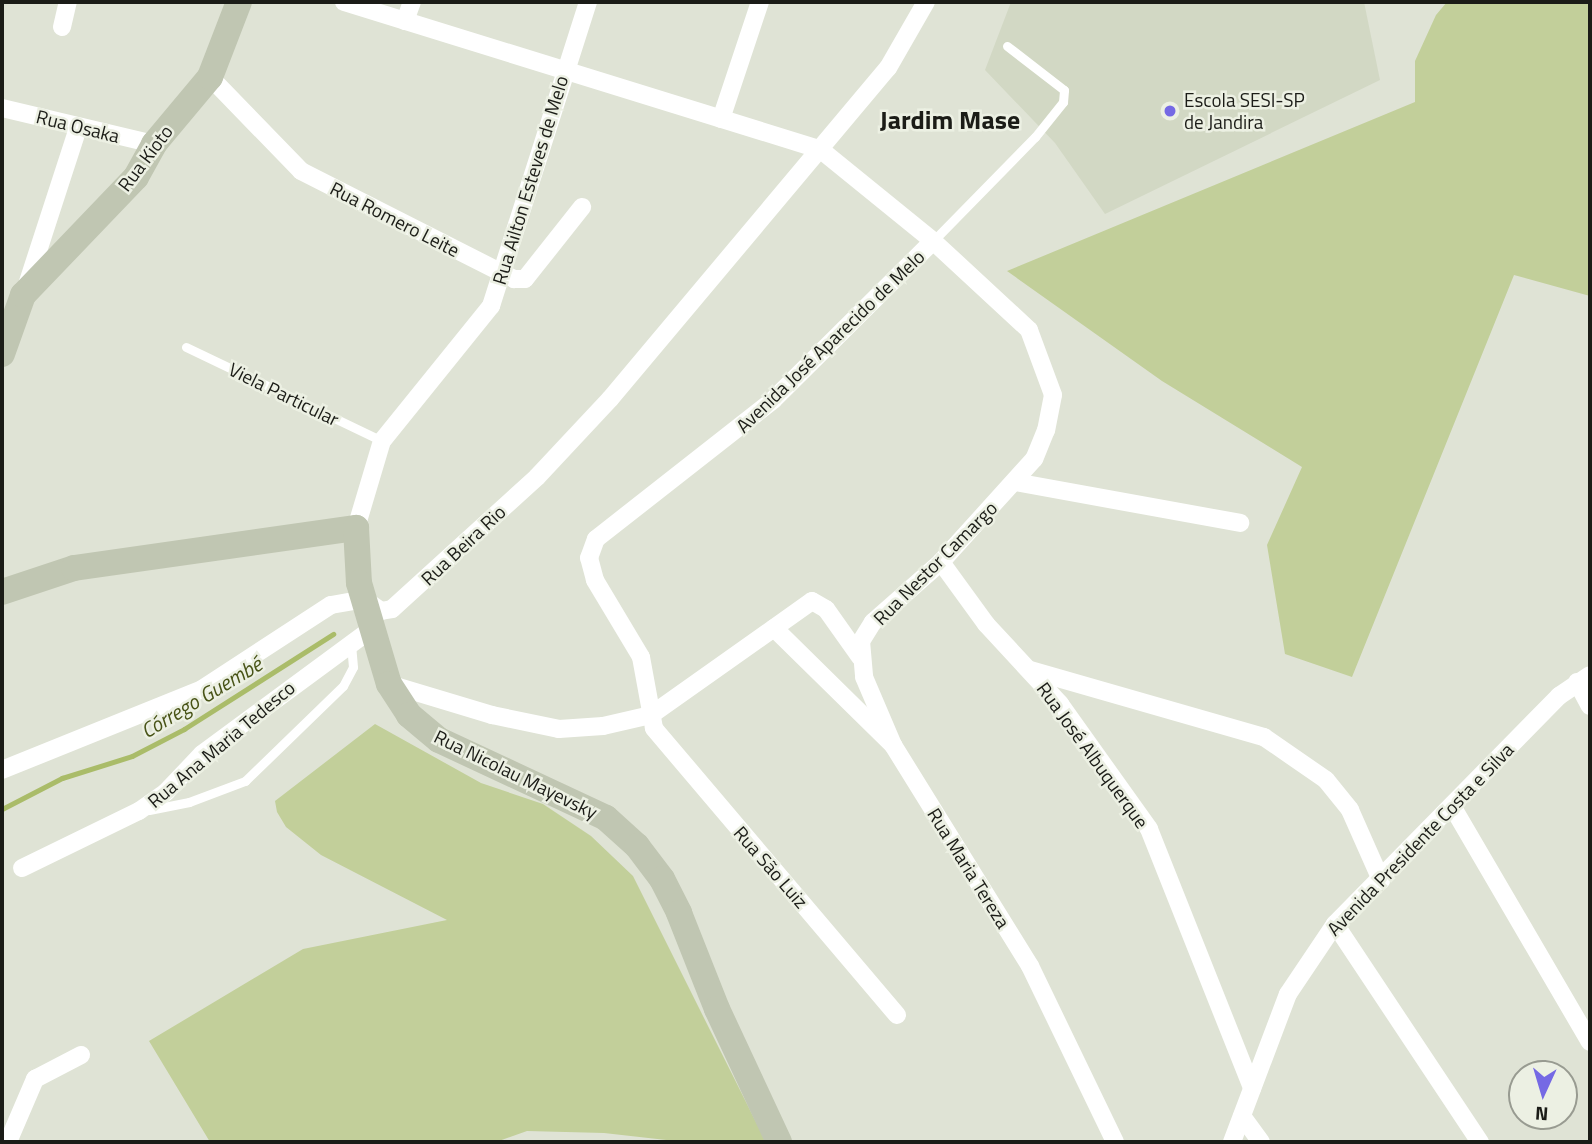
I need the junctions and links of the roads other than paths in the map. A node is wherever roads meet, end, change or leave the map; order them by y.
1 (68, 2) edge
2 (239, 2) edge
3 (344, 2) edge
4 (412, 2) edge
5 (587, 2) edge
6 (760, 2) edge
7 (926, 2) edge
8 (404, 20) junction
9 (62, 27) dead end
10 (1007, 46) dead end
11 (563, 70) junction
12 (209, 77) junction
13 (2, 108) edge
14 (721, 119) junction
15 (78, 128) junction
16 (154, 144) junction
17 (821, 150) junction
18 (582, 207) dead end
19 (933, 241) junction
20 (501, 272) junction
21 (23, 295) junction
22 (186, 347) dead end
23 (2, 354) edge
24 (382, 441) junction
25 (1016, 482) junction
26 (1241, 523) dead end
27 (356, 528) junction
28 (941, 562) junction
29 (2, 592) edge
30 (364, 599) junction
31 (374, 627) junction
32 (774, 628) junction
33 (351, 644) junction
34 (860, 657) junction
35 (1030, 670) junction
36 (1584, 679) edge
37 (389, 684) junction
38 (1590, 706) edge
39 (651, 715) junction
40 (893, 745) junction
41 (2, 770) edge
42 (1452, 806) junction
43 (139, 811) junction
44 (22, 867) dead end
45 (1381, 880) junction
46 (1335, 924) junction
47 (897, 1015) dead end
48 (1590, 1042) edge
49 (81, 1055) dead end
50 (1252, 1088) junction
51 (1242, 1115) junction
52 (8, 1142) edge
53 (779, 1142) edge
54 (1115, 1142) edge
55 (1232, 1142) edge
56 (1261, 1142) edge
57 (1480, 1142) edge

1 - 9 street
2 - 12 street, Rua Kioto
3 - 8 street
4 - 8 street
5 - 11 street, Rua Ailton Esteves de Melo
6 - 14 street
7 - 17 street, Rua Beira Rio
8 - 11 street
10 - 19 lane, Avenida José Aparecido de Melo
11 - 14 street
11 - 20 street, Rua Ailton Esteves de Melo
12 - 16 street, Rua Kioto
12 - 20 street, Rua Romero Leite
13 - 15 street, Rua Osaka
14 - 17 street
15 - 16 street, Rua Osaka
15 - 21 street
16 - 21 street, Rua Kioto
17 - 19 street, Rua Nestor Camargo
17 - 30 street, Rua Beira Rio
18 - 20 street, Rua Romero Leite
19 - 25 street, Rua Nestor Camargo
19 - 39 street, Avenida José Aparecido de Melo
20 - 24 street, Rua Ailton Esteves de Melo
21 - 23 street
22 - 24 lane, Viela Particular
24 - 27 street, Rua Ailton Esteves de Melo
25 - 26 street
25 - 28 street, Rua Nestor Camargo
27 - 29 street
27 - 30 street, Rua Nicolau Mayevsky
28 - 34 street, Rua Nestor Camargo
28 - 35 street, Rua José Albuquerque
30 - 31 street, Rua Nicolau Mayevsky
30 - 41 street, Rua Beira Rio
31 - 33 street, Rua Ana Maria Tedesco
31 - 37 street, Rua Nicolau Mayevsky
32 - 34 street
32 - 39 street
32 - 40 street, Rua Maria Tereza
33 - 43 street, Rua Ana Maria Tedesco
33 - 43 lane
34 - 40 street
35 - 45 street
35 - 50 street, Rua José Albuquerque
36 - 38 street
36 - 42 street, Avenida Presidente Costa e Silva
37 - 39 street
37 - 53 street, Rua Nicolau Mayevsky
39 - 47 street, Rua São Luiz
40 - 54 street, Rua Maria Tereza
42 - 45 street, Avenida Presidente Costa e Silva
42 - 48 street
43 - 44 street, Rua Ana Maria Tedesco
45 - 46 street, Avenida Presidente Costa e Silva
46 - 50 street, Avenida Presidente Costa e Silva
46 - 57 street
49 - 52 street
50 - 51 street, Avenida Presidente Costa e Silva
51 - 55 street, Avenida Presidente Costa e Silva
51 - 56 street

